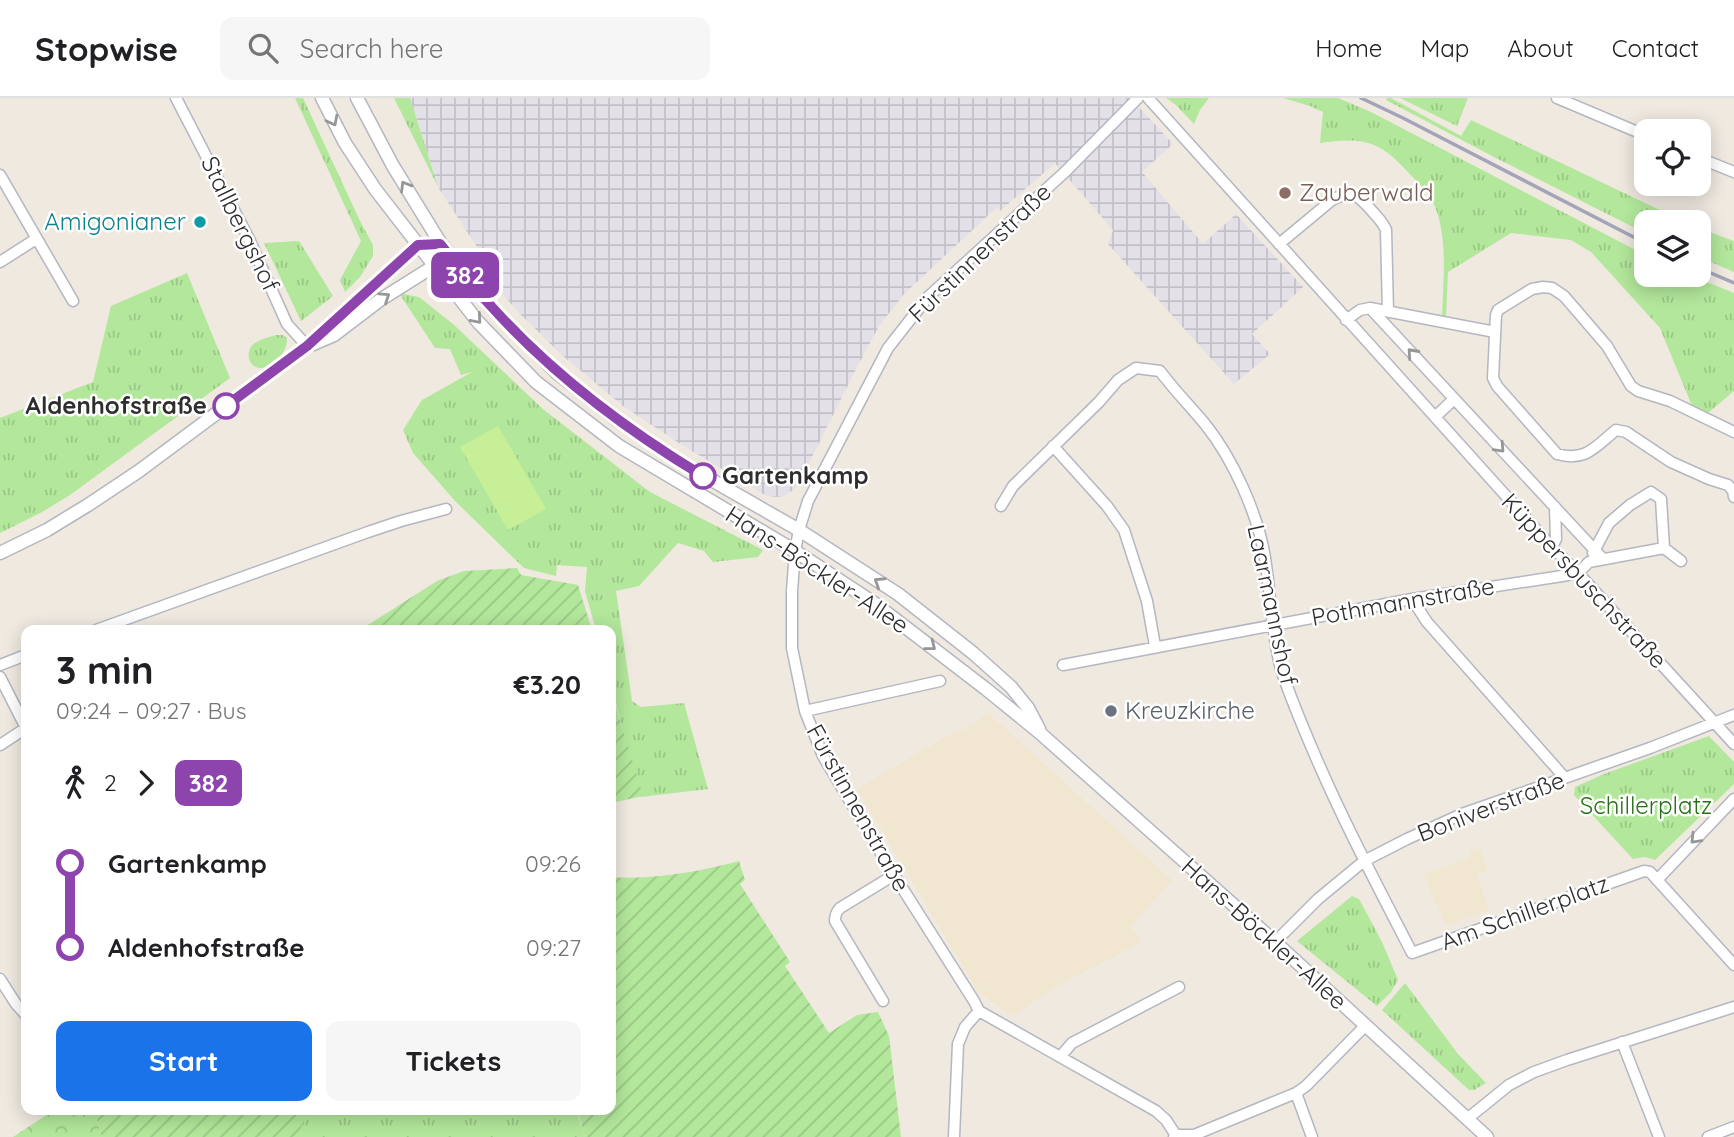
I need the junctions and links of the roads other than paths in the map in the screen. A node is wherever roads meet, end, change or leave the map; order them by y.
1 (176, 98) edge
2 (322, 98) edge
3 (357, 98) edge
4 (1138, 98) edge
5 (1148, 98) edge
6 (1557, 98) edge
7 (1634, 131) edge
8 (1711, 163) edge
9 (1734, 172) edge
10 (0, 175) edge
11 (36, 239) junction
12 (440, 244) junction
13 (1279, 244) junction
14 (418, 245) junction
15 (0, 262) edge
16 (434, 266) junction
17 (73, 301) dead end
18 (1370, 308) junction
19 (1388, 312) junction
20 (1346, 320) junction
21 (1494, 332) junction
22 (307, 346) junction
23 (1454, 399) junction
24 (1435, 417) junction
25 (1734, 432) edge
26 (1053, 446) junction
27 (1734, 497) edge
28 (1001, 506) dead end
29 (1555, 507) junction
30 (446, 509) dead end
31 (799, 530) junction
32 (1552, 547) junction
33 (1664, 548) junction
34 (1594, 549) junction
35 (794, 551) junction
36 (0, 553) edge
37 (1603, 559) junction
38 (1681, 561) dead end
39 (1589, 562) junction
40 (1578, 573) junction
41 (1412, 599) junction
42 (1272, 624) junction
43 (110, 625) edge
44 (1156, 646) junction
45 (21, 657) edge
46 (0, 665) edge
47 (1063, 665) dead end
48 (998, 675) junction
49 (0, 677) edge
50 (940, 681) dead end
51 (985, 689) junction
52 (805, 711) junction
53 (1734, 715) edge
54 (21, 719) edge
55 (1714, 724) junction
56 (21, 732) edge
57 (1040, 733) junction
58 (1734, 744) edge
59 (0, 745) edge
60 (1566, 778) junction
61 (1734, 799) edge
62 (1364, 861) junction
63 (894, 875) junction
64 (1657, 880) junction
65 (1275, 942) junction
66 (1412, 953) joint
67 (1734, 965) edge
68 (0, 979) edge
69 (1179, 987) dead end
70 (883, 1001) dead end
71 (1734, 1007) edge
72 (21, 1010) edge
73 (979, 1012) junction
74 (1365, 1026) junction
75 (1622, 1042) junction
76 (1060, 1058) junction
77 (1296, 1093) junction
78 (1466, 1119) junction
79 (1734, 1127) edge
80 (1176, 1136) edge
81 (1193, 1136) edge
82 (954, 1137) edge
83 (1312, 1137) edge
84 (1487, 1137) edge
85 (1659, 1137) edge
86 (1708, 1137) edge

1 - 22 street, Stallbergshof
2 -> 14 street, Hans-Böckler-Allee
12 -> 3 street, Hans-Böckler-Allee
4 - 31 street, Fürstinnenstraße
5 - 13 street, Küppersbuschstraße
6 - 7 street
8 - 9 street
10 - 11 street
11 - 15 street
11 - 17 street
12 - 14 street
12 - 16 street
12 - 31 street, Hans-Böckler-Allee
13 - 19 street
13 - 20 street, Küppersbuschstraße
14 - 16 street, Hans-Böckler-Allee
14 - 22 street
22 -> 16 street
16 -> 35 street, Hans-Böckler-Allee
18 - 19 street
18 - 20 street
23 -> 18 street, Küppersbuschstraße
19 - 21 street
20 - 24 street, Küppersbuschstraße
21 - 25 street
21 - 27 street
22 - 36 street
23 - 24 street
23 -> 29 street, Küppersbuschstraße
24 - 32 street, Küppersbuschstraße
26 - 28 street, Laarmannshof
26 - 42 street, Laarmannshof
26 - 44 street
29 - 32 street
29 - 34 street, Küppersbuschstraße
30 - 43 street
31 - 35 street, Fürstinnenstraße
48 -> 31 street, Hans-Böckler-Allee
32 - 40 street, Küppersbuschstraße
33 - 34 street
33 - 37 street
33 - 38 street
34 - 37 street, Küppersbuschstraße
34 - 39 street
35 -> 51 street, Hans-Böckler-Allee
35 - 52 street, Fürstinnenstraße
37 - 39 street
39 - 40 street
40 - 41 street, Pothmannstraße
40 - 55 street, Küppersbuschstraße
41 - 42 street, Pothmannstraße
41 - 60 street
42 - 44 street, Pothmannstraße
42 - 62 street, Laarmannshof
44 - 47 street, Pothmannstraße
45 - 46 street
48 - 51 street
48 - 57 street, Hans-Böckler-Allee
49 - 54 street
50 - 52 street
51 - 57 street, Hans-Böckler-Allee
52 - 63 street, Fürstinnenstraße
53 - 55 street, Boniverstraße
55 - 58 street, Küppersbuschstraße
55 - 60 street, Boniverstraße
56 - 59 street
57 - 65 street, Hans-Böckler-Allee
60 - 62 street, Boniverstraße
61 -> 64 street
62 - 65 street, Boniverstraße
62 - 66 street, Laarmannshof
63 - 70 street
63 - 73 street, Fürstinnenstraße
64 - 66 street, Am Schillerplatz
64 - 67 street
65 - 74 street, Hans-Böckler-Allee
68 - 72 street
69 - 76 street
71 - 75 street
73 - 76 street
73 - 82 street
74 - 77 street
74 - 78 street, Hans-Böckler-Allee
75 - 78 street
75 - 85 street
76 - 80 street
77 - 81 street
77 - 83 street
78 - 84 street, Hans-Böckler-Allee
79 - 86 street
80 - 81 street

